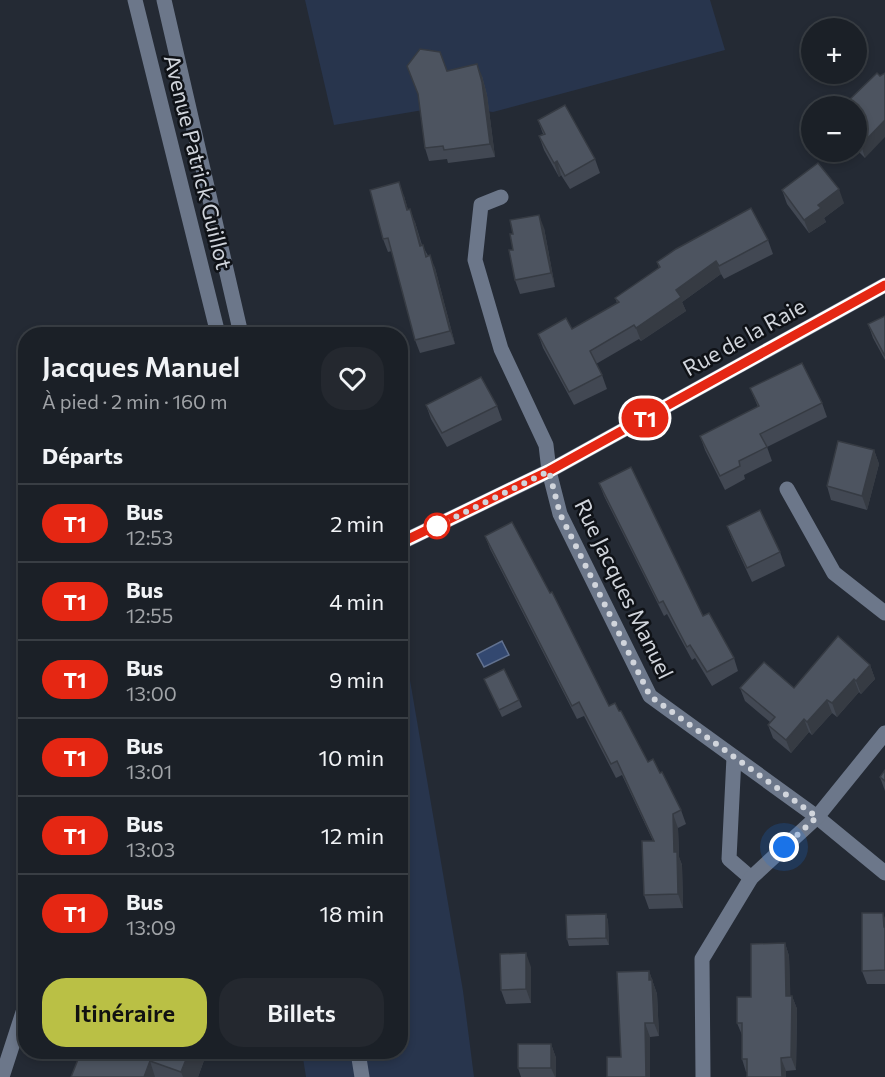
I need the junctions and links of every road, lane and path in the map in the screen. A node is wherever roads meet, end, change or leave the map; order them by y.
1 (135, 0) edge
2 (164, 0) edge
3 (501, 197) dead end
4 (885, 285) edge
5 (216, 327) edge
6 (239, 327) edge
7 (549, 471) junction
8 (787, 489) dead end
9 (408, 539) edge
10 (885, 613) edge
11 (885, 733) edge
12 (734, 757) junction
13 (817, 817) junction
14 (885, 873) edge
15 (751, 878) junction
16 (18, 1028) edge
17 (359, 1059) edge
18 (2, 1077) edge
19 (362, 1077) edge
20 (703, 1077) edge

1 - 5 street, Avenue Patrick Guillot
2 - 6 street, Avenue Patrick Guillot
3 - 7 street, Rue Jacques Manuel
4 - 7 street, Rue de la Raie
7 - 9 street, Rue de la Raie
7 - 12 street, Rue Jacques Manuel
8 - 10 street
11 - 13 street
12 - 13 street, Rue Jacques Manuel
12 - 15 street
13 - 14 street, Rue Jacques Manuel
13 - 15 street
15 - 20 street
16 - 18 street
17 - 19 street

